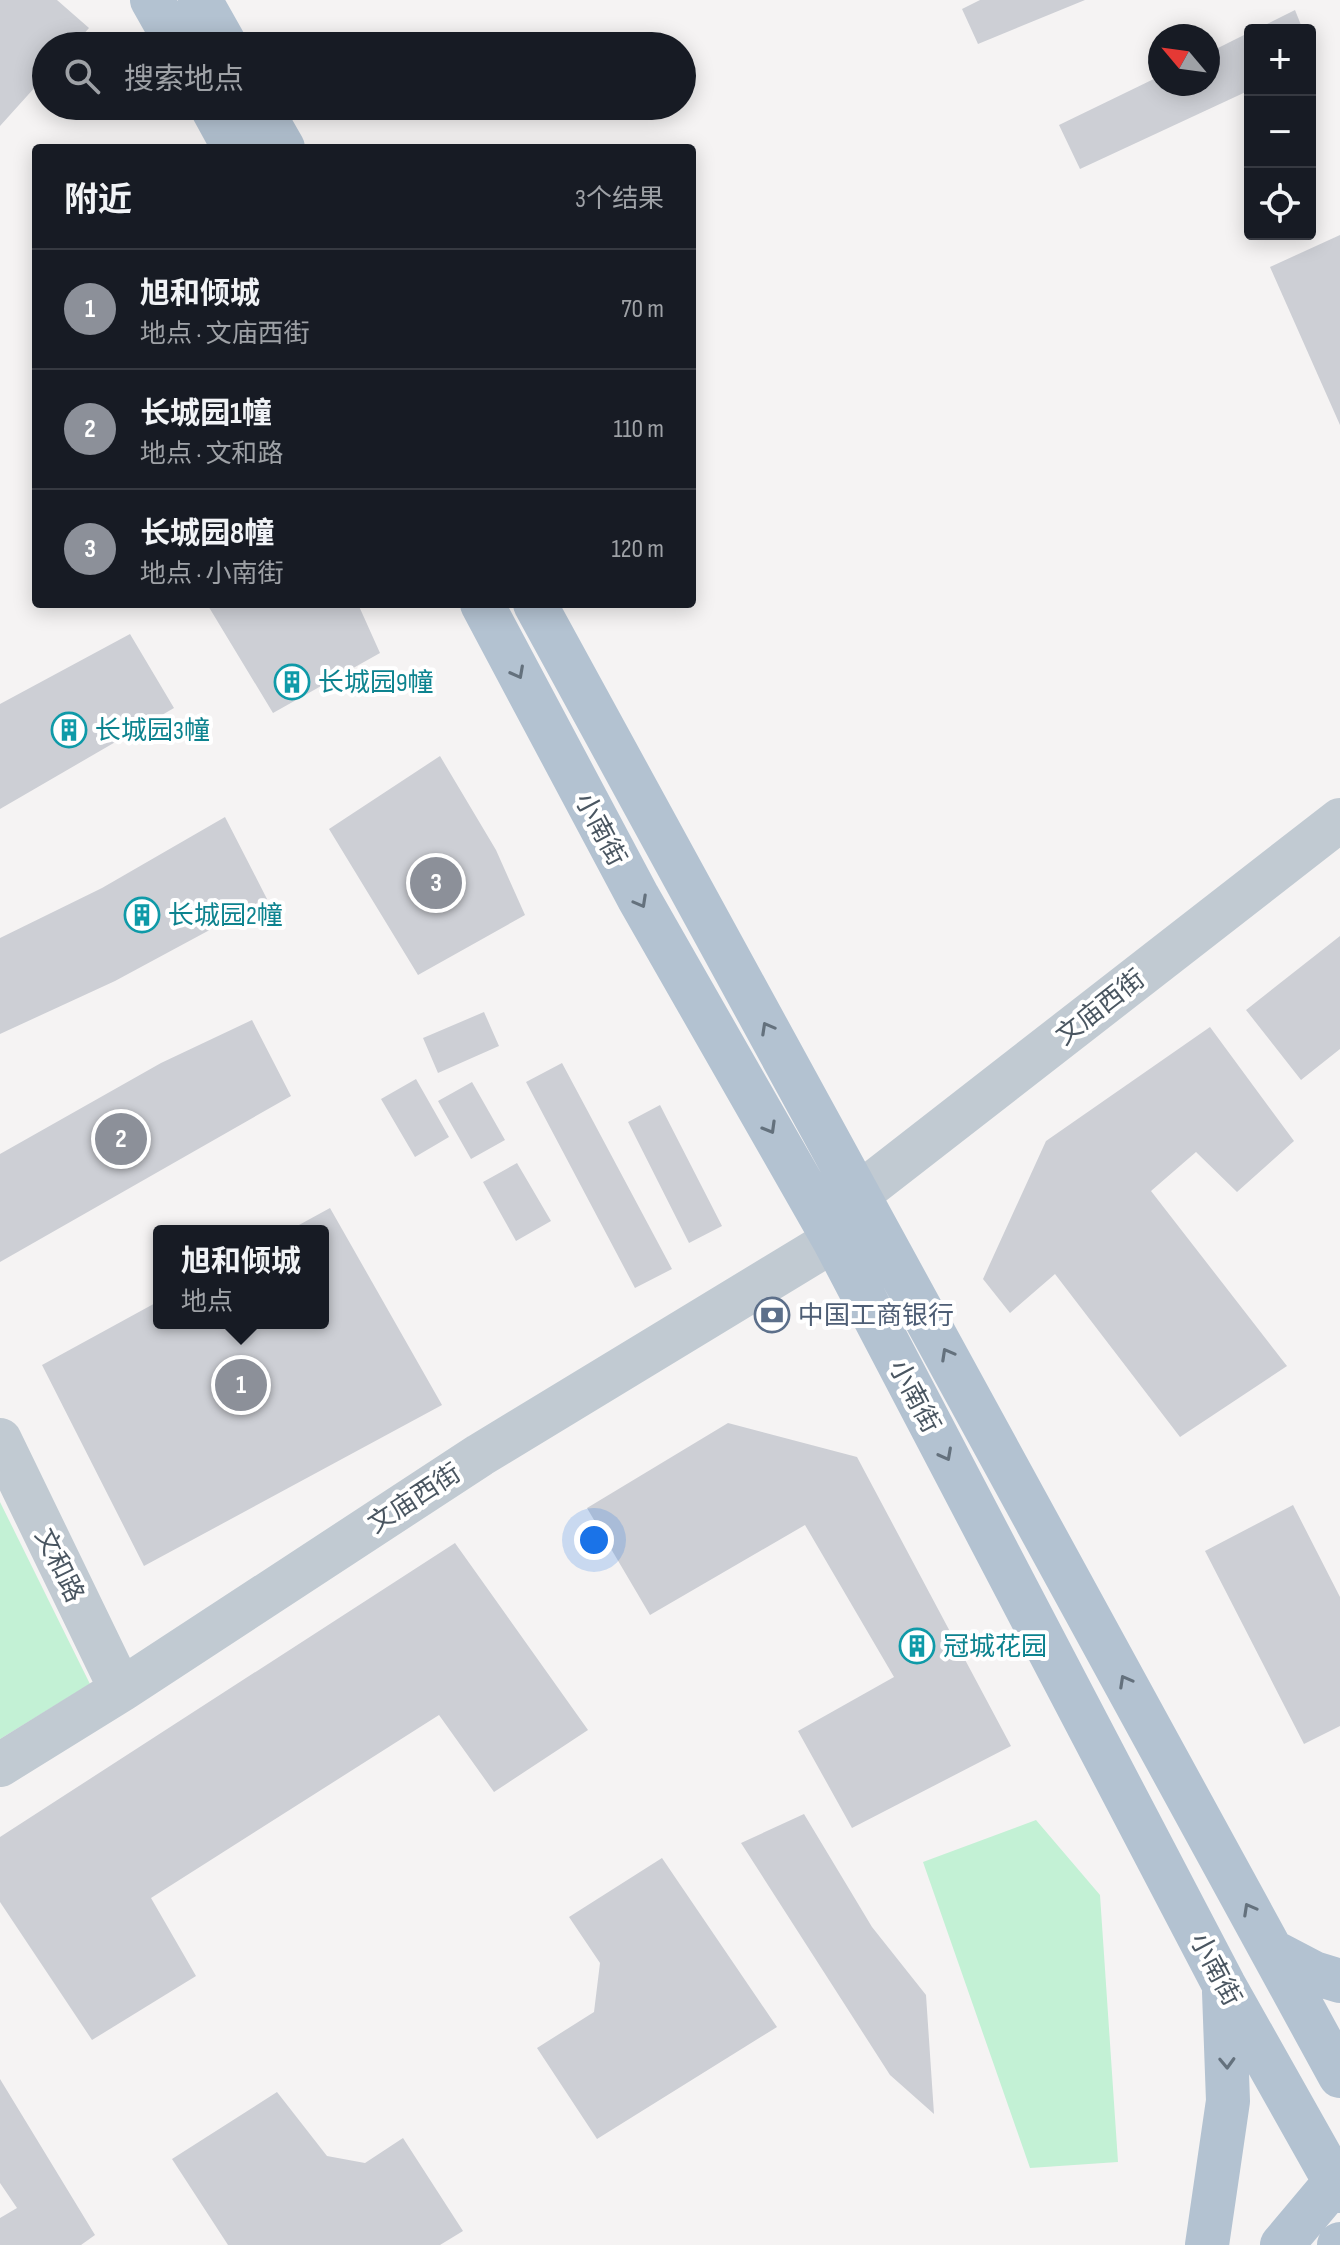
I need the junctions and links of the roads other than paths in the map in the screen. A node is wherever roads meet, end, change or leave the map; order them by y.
1 (152, 0) edge
2 (200, 0) edge
3 (170, 32) edge
4 (218, 32) edge
5 (219, 120) edge
6 (267, 120) edge
7 (232, 144) edge
8 (281, 144) edge
9 (484, 608) edge
10 (537, 608) edge
11 (1340, 820) edge
12 (859, 1194) junction
13 (834, 1240) junction
14 (0, 1440) edge
15 (121, 1690) junction
16 (0, 1765) edge
17 (1272, 1951) junction
18 (1340, 1981) edge
19 (1224, 1985) junction
20 (1340, 2076) edge
21 (1338, 2183) edge
22 (1207, 2245) edge
23 (1282, 2245) edge

1 - 3 main road
2 - 4 main road
5 - 7 main road
6 - 8 main road
9 -> 13 main road, 小南街
12 -> 10 main road, 小南街
11 - 12 street, 文庙西街
17 -> 12 main road, 小南街
13 - 15 street, 文庙西街
13 -> 19 main road, 小南街
14 - 15 street, 文和路
15 - 16 street, 文庙西街
17 - 18 main road
17 - 20 main road, 小南街
19 - 21 main road, 小南街
19 -> 22 main road
21 - 23 main road

